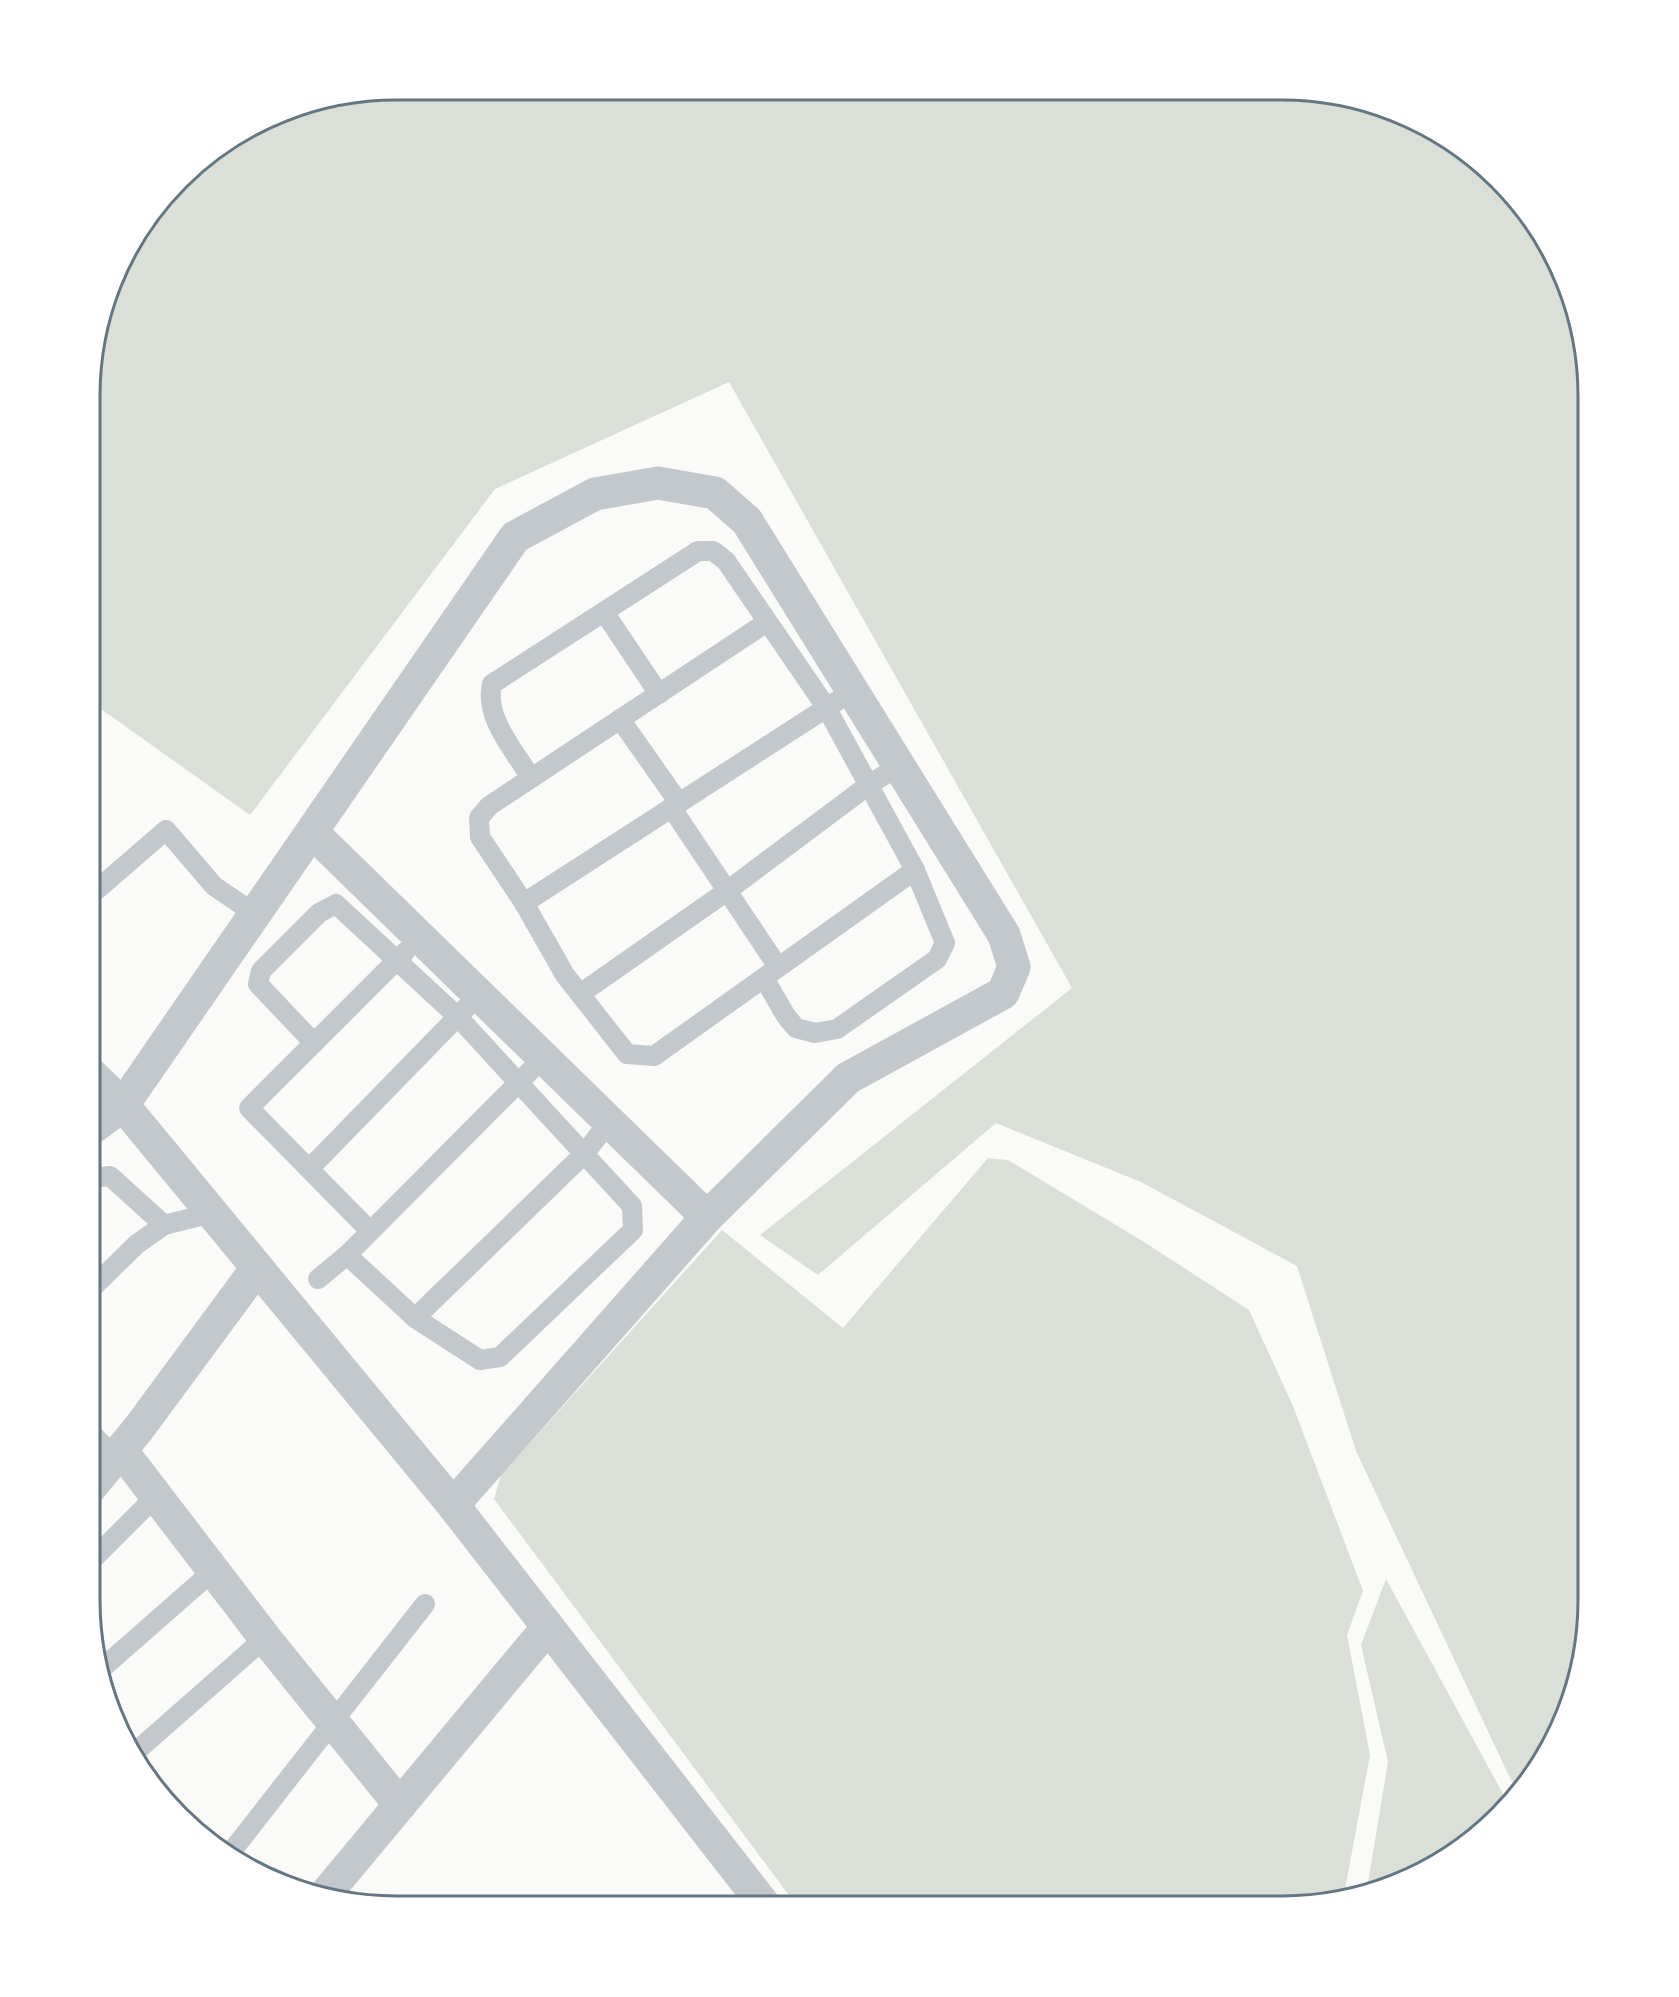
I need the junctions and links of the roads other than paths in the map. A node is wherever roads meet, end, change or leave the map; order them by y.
1 (604, 612) junction
2 (767, 622) junction
3 (659, 694) junction
4 (840, 699) junction
5 (620, 719) junction
6 (899, 766) junction
7 (531, 778) junction
8 (870, 784) junction
9 (675, 805) junction
10 (312, 832) junction
11 (915, 870) junction
12 (100, 887) edge
13 (727, 891) junction
14 (524, 903) junction
15 (255, 914) junction
16 (409, 948) junction
17 (771, 972) junction
18 (580, 994) junction
19 (468, 1005) junction
20 (314, 1043) junction
21 (543, 1058) junction
22 (518, 1082) junction
23 (100, 1083) edge
24 (123, 1105) junction
25 (100, 1122) edge
26 (609, 1122) junction
27 (584, 1154) junction
28 (310, 1168) junction
29 (100, 1177) edge
30 (212, 1214) junction
31 (707, 1217) junction
32 (164, 1225) junction
33 (370, 1231) junction
34 (347, 1255) junction
35 (257, 1268) junction
36 (318, 1279) dead end
37 (100, 1280) edge
38 (415, 1317) junction
39 (100, 1440) edge
40 (118, 1454) junction
41 (100, 1476) edge
42 (156, 1496) junction
43 (453, 1505) junction
44 (100, 1552) edge
45 (213, 1570) junction
46 (425, 1604) dead end
47 (548, 1627) junction
48 (265, 1638) junction
49 (107, 1664) edge
50 (333, 1722) junction
51 (140, 1748) edge
52 (400, 1805) junction
53 (234, 1848) edge
54 (330, 1889) edge
55 (757, 1896) edge

1 - 2 lane
1 - 3 lane
1 - 7 lane
2 - 3 lane
2 - 4 lane
3 - 5 lane
4 - 6 street
4 - 8 lane
4 - 9 lane
4 - 10 street
5 - 7 lane
5 - 9 lane
6 - 8 lane
6 - 31 street
7 - 14 lane
8 - 11 lane
8 - 13 lane
9 - 13 lane
9 - 14 lane
10 - 15 street
10 - 16 street
11 - 17 lane
11 - 17 lane
12 - 15 lane
13 - 17 lane
13 - 18 lane
14 - 18 lane
15 - 24 street
16 - 19 street
16 - 20 lane
16 - 20 lane
17 - 18 lane
19 - 21 street
19 - 22 lane
19 - 28 lane
20 - 28 lane
21 - 22 lane
21 - 26 street
22 - 27 lane
22 - 33 lane
23 - 24 street
24 - 25 street
24 - 30 street
26 - 27 lane
26 - 31 street
27 - 38 lane
27 - 38 lane
28 - 33 lane
29 - 32 lane
30 - 32 lane
30 - 35 street
31 - 43 street
32 - 37 lane
33 - 34 lane
34 - 36 lane
34 - 38 lane
35 - 40 street
35 - 43 street
39 - 40 lane
40 - 41 street
40 - 42 street
42 - 44 lane
42 - 45 street
43 - 47 street
45 - 48 street
45 - 49 lane
46 - 50 lane
47 - 52 street
47 - 55 street
48 - 50 street
48 - 51 lane
50 - 52 street
50 - 53 lane
52 - 54 street

